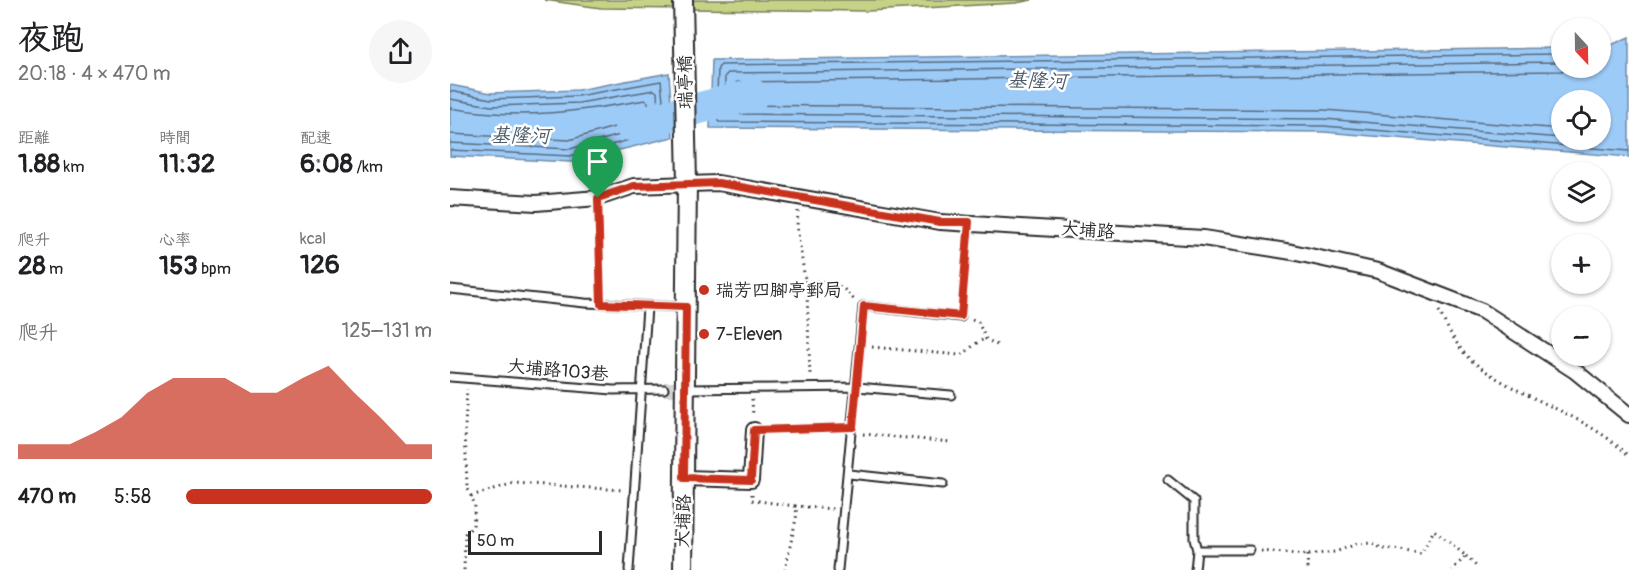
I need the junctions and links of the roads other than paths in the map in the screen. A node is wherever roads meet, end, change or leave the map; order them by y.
1 (683, 0) edge
2 (687, 164) joint
3 (687, 183) junction
4 (450, 198) edge
5 (450, 289) edge
6 (646, 307) junction
7 (686, 307) junction
8 (961, 316) road end
9 (450, 377) edge
10 (857, 387) junction
11 (686, 389) junction
12 (643, 390) junction
13 (664, 390) tunnel mouth
14 (951, 395) dead end
15 (1629, 415) edge
16 (754, 430) road end
17 (849, 474) junction
18 (684, 478) junction
19 (1168, 480) dead end
20 (943, 484) dead end
21 (1197, 549) junction
22 (1250, 550) road end
23 (629, 570) edge
24 (683, 570) edge
25 (838, 570) edge
26 (1195, 570) edge

1 - 2 street, 瑞亭橋
2 - 3 street, 大埔路
3 - 4 street, 大埔路
3 - 7 street, 大埔路
3 - 15 street, 大埔路
5 - 6 lane
6 - 7 lane
6 - 12 lane
7 - 11 street, 大埔路
8 - 10 lane
9 - 12 lane, 大埔路103巷
10 - 11 lane
10 - 14 lane
10 - 17 lane
11 - 18 street, 大埔路
12 - 13 lane, 大埔路103巷
12 - 23 lane
16 - 18 street
17 - 20 lane
17 - 25 lane
18 - 24 street, 大埔路
19 - 21 lane
21 - 22 lane
21 - 26 lane

